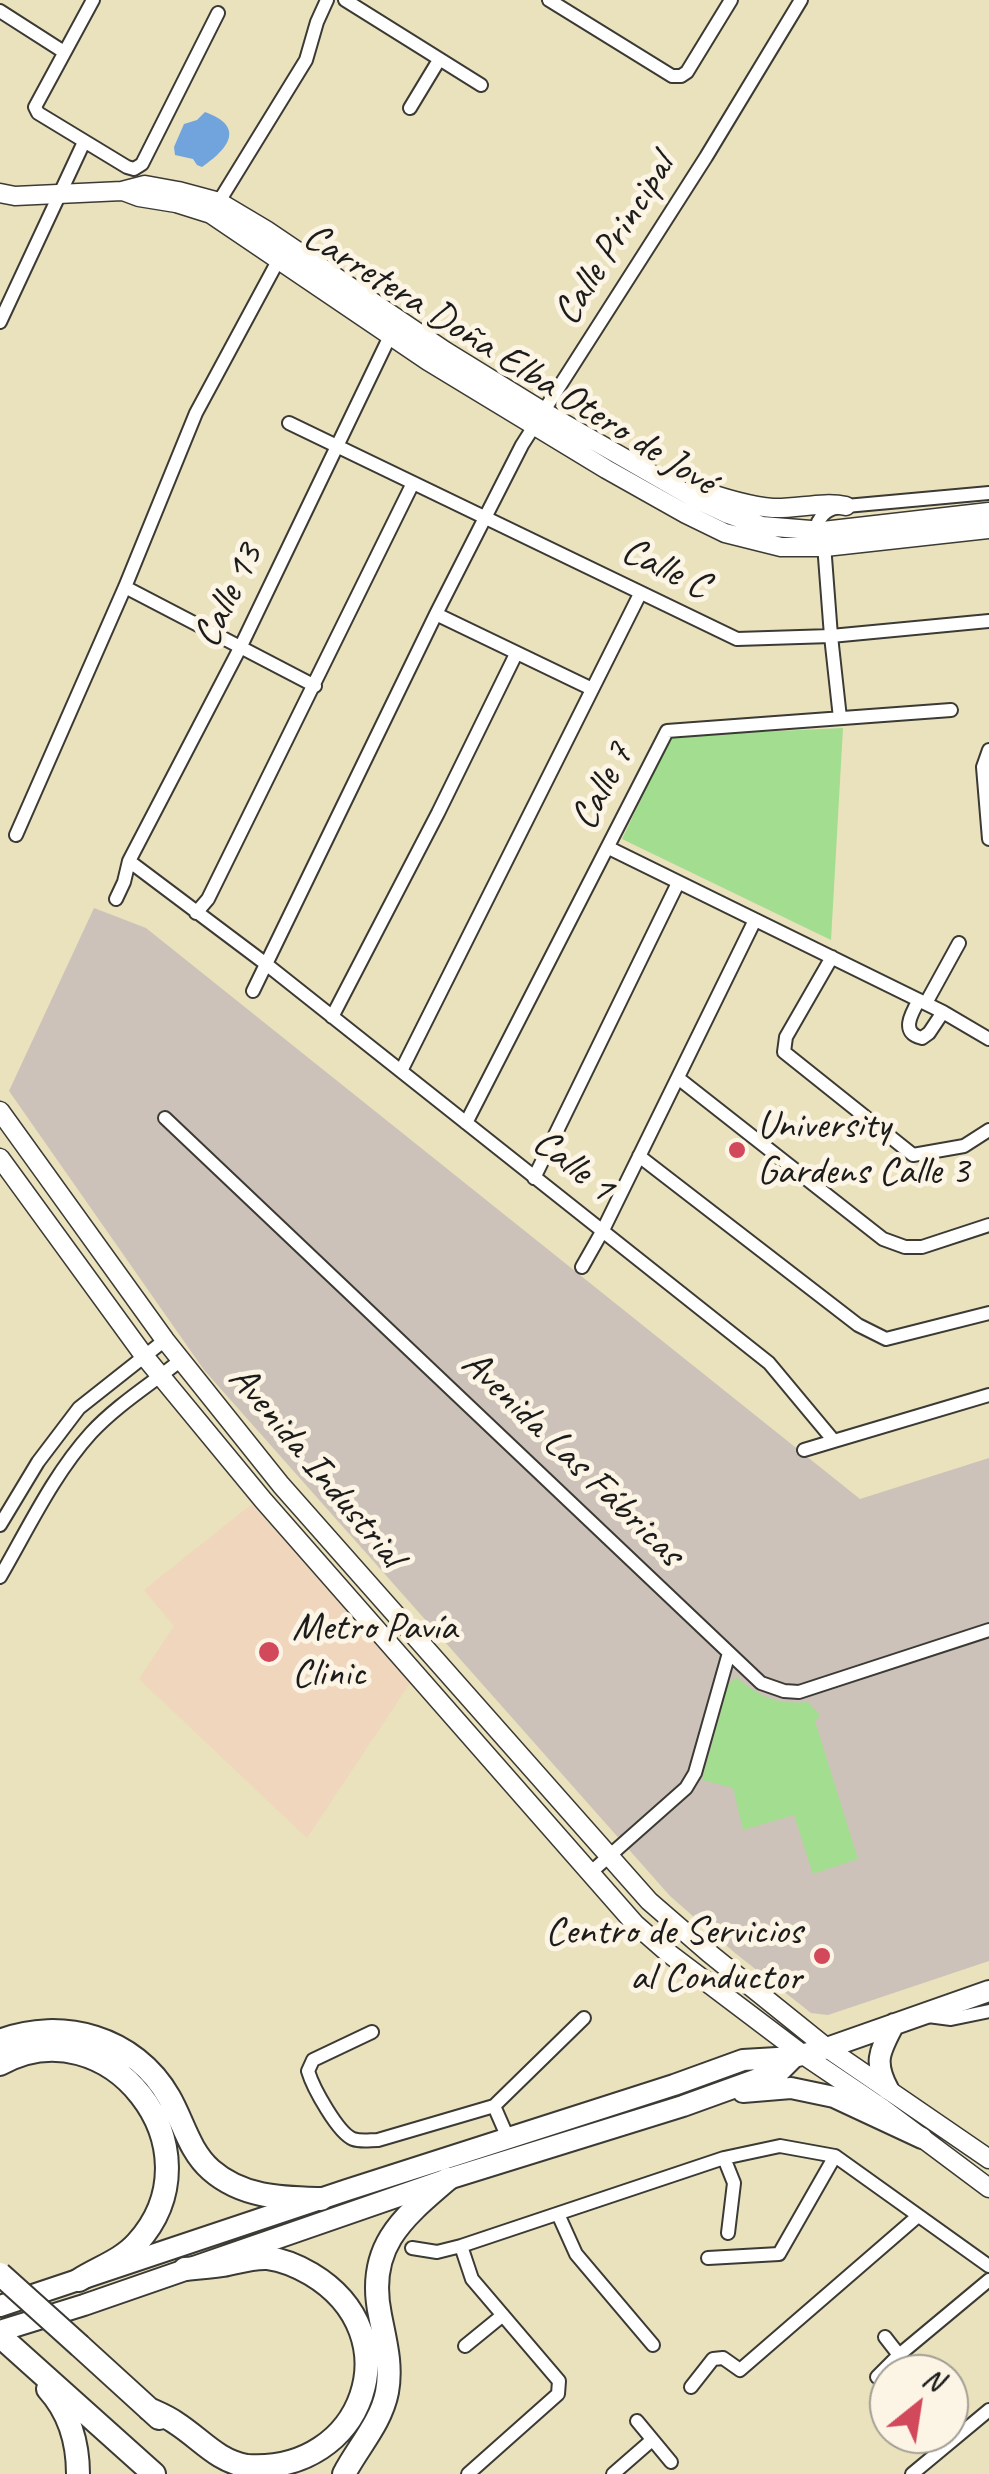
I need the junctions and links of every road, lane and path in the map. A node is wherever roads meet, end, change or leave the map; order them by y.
1 (94, 0) edge
2 (327, 0) edge
3 (345, 0) edge
4 (549, 0) edge
5 (801, 0) edge
6 (728, 1) edge
7 (0, 11) edge
8 (218, 13) dead end
9 (64, 52) junction
10 (439, 60) junction
11 (480, 86) dead end
12 (410, 108) dead end
13 (84, 142) junction
14 (0, 193) edge
15 (62, 193) junction
16 (215, 208) junction
17 (278, 259) junction
18 (0, 322) edge
19 (390, 336) junction
20 (539, 418) junction
21 (289, 423) dead end
22 (338, 447) junction
23 (662, 480) junction
24 (414, 483) junction
25 (989, 493) edge
26 (846, 506) junction
27 (989, 512) edge
28 (486, 516) junction
29 (989, 529) edge
30 (824, 539) junction
31 (125, 587) junction
32 (640, 594) junction
33 (436, 614) junction
34 (989, 621) edge
35 (831, 636) junction
36 (240, 648) junction
37 (516, 654) junction
38 (314, 686) junction
39 (592, 689) junction
40 (950, 710) dead end
41 (840, 718) junction
42 (989, 750) edge
43 (16, 835) dead end
44 (989, 839) edge
45 (609, 848) junction
46 (129, 861) junction
47 (678, 883) junction
48 (116, 898) dead end
49 (196, 913) junction
50 (755, 920) junction
51 (959, 943) dead end
52 (832, 957) junction
53 (266, 964) junction
54 (253, 991) dead end
55 (922, 1002) junction
56 (943, 1012) junction
57 (332, 1017) junction
58 (989, 1039) edge
59 (401, 1071) junction
60 (678, 1078) junction
61 (1, 1115) edge
62 (165, 1118) dead end
63 (466, 1124) junction
64 (989, 1130) edge
65 (639, 1156) junction
66 (0, 1158) edge
67 (534, 1178) junction
68 (989, 1225) edge
69 (603, 1230) junction
70 (582, 1267) dead end
71 (989, 1312) edge
72 (165, 1340) junction
73 (145, 1356) junction
74 (181, 1360) junction
75 (161, 1376) junction
76 (989, 1396) edge
77 (834, 1441) junction
78 (804, 1450) dead end
79 (0, 1525) edge
80 (0, 1577) edge
81 (989, 1630) edge
82 (729, 1654) junction
83 (608, 1857) junction
84 (590, 1873) junction
85 (988, 2004) edge
86 (584, 2018) dead end
87 (894, 2024) junction
88 (372, 2032) dead end
89 (0, 2041) edge
90 (827, 2048) junction
91 (798, 2056) junction
92 (0, 2064) edge
93 (888, 2088) junction
94 (494, 2106) junction
95 (683, 2106) junction
96 (508, 2138) junction
97 (922, 2138) junction
98 (834, 2156) junction
99 (724, 2158) junction
100 (989, 2158) edge
101 (448, 2179) junction
102 (989, 2188) edge
103 (322, 2199) junction
104 (558, 2214) junction
105 (918, 2216) junction
106 (728, 2232) dead end
107 (461, 2246) junction
108 (412, 2248) dead end
109 (708, 2258) dead end
110 (989, 2266) edge
111 (185, 2269) junction
112 (0, 2274) edge
113 (79, 2280) junction
114 (989, 2280) edge
115 (0, 2306) edge
116 (503, 2315) junction
117 (0, 2334) edge
118 (884, 2337) dead end
119 (465, 2346) dead end
120 (653, 2346) dead end
121 (898, 2354) edge
122 (900, 2354) edge
123 (34, 2365) junction
124 (691, 2387) dead end
125 (149, 2409) junction
126 (989, 2410) edge
127 (636, 2422) dead end
128 (652, 2440) junction
129 (671, 2462) dead end
130 (78, 2474) edge
131 (154, 2474) edge
132 (221, 2474) edge
133 (344, 2474) edge
134 (468, 2474) edge
135 (613, 2474) edge
136 (912, 2474) edge

1 - 9 street
2 - 16 street
3 - 10 street
4 - 6 street
5 - 20 street, Calle Principal
7 - 9 street
8 - 13 street
9 - 13 street
10 - 11 street
10 - 12 street
13 - 15 street
14 - 15 street, Carretera Doña Elba Otero de Jové
15 - 16 street, Carretera Doña Elba Otero de Jové
15 - 18 street
16 - 17 street, Carretera Doña Elba Otero de Jové
16 - 20 street, Carretera Doña Elba Otero de Jové
17 - 19 street, Carretera Doña Elba Otero de Jové
17 - 31 street
19 - 20 street, Carretera Doña Elba Otero de Jové
19 - 22 street, Calle 13
20 - 23 street, Carretera Doña Elba Otero de Jové
20 - 28 street, Calle Principal
20 - 30 street, Carretera Doña Elba Otero de Jové
21 - 22 street, Calle C
22 - 24 street, Calle C
22 - 36 street, Calle 13
23 - 26 street
23 - 30 street, Carretera Doña Elba Otero de Jové
24 - 28 street, Calle C
24 - 38 street
25 - 26 street
26 - 30 street
27 - 30 street, Carretera Doña Elba Otero de Jové
28 - 32 street, Calle C
28 - 33 street, Calle Principal
29 - 30 street, Carretera Doña Elba Otero de Jové
30 - 35 street
31 - 36 street
31 - 43 street
32 - 35 street, Calle C
32 - 39 street
33 - 37 street
33 - 53 street, Calle Principal
34 - 35 street, Calle C
35 - 41 street
36 - 38 street
36 - 46 street, Calle 13
37 - 39 street
37 - 57 street
38 - 49 street
39 - 59 street
40 - 41 street, Calle 7
41 - 45 street, Calle 7
42 - 44 street
45 - 47 street
45 - 63 street, Calle 7
46 - 48 street, Calle 13
46 - 49 street, Calle 1
47 - 50 street
47 - 67 street
49 - 53 street, Calle 1
50 - 52 street
50 - 60 street
51 - 55 street
52 - 55 street
52 - 64 street
53 - 54 street, Calle Principal
53 - 57 street, Calle 1
55 - 56 street
55 - 56 street
56 - 58 street
57 - 59 street, Calle 1
59 - 63 street, Calle 1
60 - 65 street
60 - 68 street
61 - 72 street, Avenida Industrial
62 - 82 street, Avenida Las Fábricas
63 - 67 street, Calle 1
65 - 69 street
65 - 71 street
66 - 73 street, Avenida Industrial
67 - 69 street, Calle 1
69 - 70 street
69 - 77 street, Calle 1
72 - 73 street
72 - 74 street, Avenida Industrial
73 - 75 street, Avenida Industrial
73 - 79 street
74 - 75 street
74 - 83 street, Avenida Industrial
75 - 80 street
75 - 84 street, Avenida Industrial
76 - 77 street
77 - 78 street
81 - 82 street, Avenida Las Fábricas
82 - 83 street
83 - 84 street
83 - 90 street, Avenida Industrial
84 - 91 street, Avenida Industrial
85 - 87 main road
86 - 94 street
87 - 90 main road
87 - 93 main road
88 - 94 street
89 - 103 highway
90 - 91 main road
90 - 93 street, Avenida Industrial
91 - 95 main road
91 - 96 main road
91 - 97 street, Avenida Industrial
92 - 113 highway
93 - 100 street, Avenida Industrial
94 - 96 street
95 - 97 main road
95 - 101 main road
96 - 103 main road
97 - 102 street, Avenida Industrial
98 - 99 street
98 - 105 street
98 - 109 street
99 - 104 street
99 - 106 street
101 - 111 main road
101 - 133 highway
103 - 113 main road
104 - 107 street
104 - 120 street
105 - 110 street
105 - 124 street
107 - 108 street
107 - 116 street
111 - 117 main road
111 - 125 highway
112 - 125 highway, bridge
113 - 115 main road
114 - 122 street
116 - 119 street
116 - 134 street
117 - 123 highway
118 - 121 street
123 - 130 highway
123 - 131 highway
125 - 132 highway
126 - 136 street
127 - 128 street
128 - 129 street
128 - 135 street

